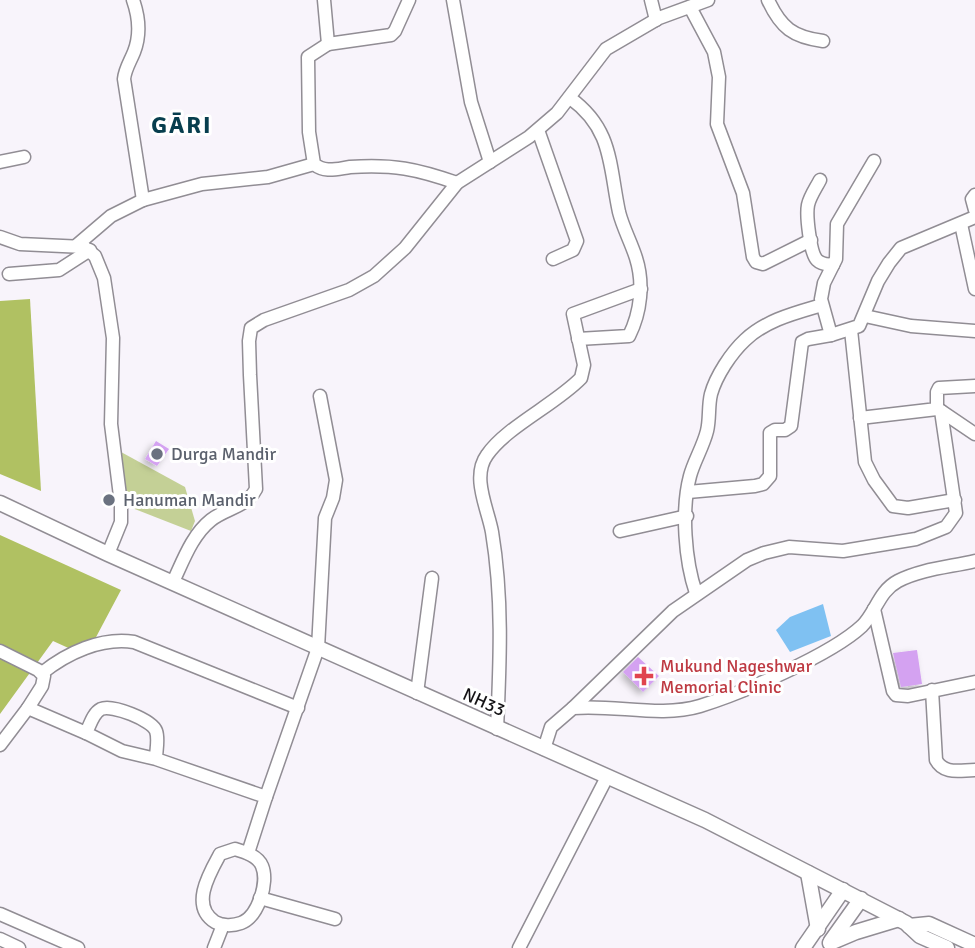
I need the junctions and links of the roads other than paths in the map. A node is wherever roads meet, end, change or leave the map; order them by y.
1 (133, 0) edge
2 (324, 0) edge
3 (409, 0) edge
4 (453, 0) edge
5 (651, 0) edge
6 (708, 0) edge
7 (768, 0) edge
8 (690, 7) junction
9 (656, 20) junction
10 (823, 41) dead end
11 (328, 44) junction
12 (570, 98) junction
13 (538, 130) junction
14 (24, 157) dead end
15 (874, 161) dead end
16 (0, 162) edge
17 (490, 162) junction
18 (314, 164) junction
19 (820, 180) dead end
20 (457, 183) junction
21 (975, 195) edge
22 (144, 200) junction
23 (975, 210) edge
24 (975, 218) edge
25 (961, 225) junction
26 (0, 237) edge
27 (811, 240) junction
28 (77, 245) junction
29 (90, 250) junction
30 (553, 259) dead end
31 (833, 265) junction
32 (9, 274) dead end
33 (641, 289) junction
34 (975, 289) edge
35 (822, 305) junction
36 (865, 316) junction
37 (851, 330) junction
38 (975, 331) edge
39 (831, 335) junction
40 (578, 339) junction
41 (975, 386) edge
42 (320, 396) dead end
43 (939, 410) junction
44 (860, 418) junction
45 (975, 433) edge
46 (688, 492) junction
47 (955, 500) junction
48 (0, 503) edge
49 (687, 516) junction
50 (620, 531) dead end
51 (108, 554) junction
52 (975, 561) edge
53 (432, 578) dead end
54 (173, 582) junction
55 (696, 593) junction
56 (874, 609) junction
57 (318, 648) junction
58 (0, 651) edge
59 (42, 673) junction
60 (975, 682) edge
61 (932, 690) junction
62 (417, 693) junction
63 (28, 708) junction
64 (298, 708) junction
65 (573, 708) junction
66 (497, 729) junction
67 (86, 733) junction
68 (0, 745) edge
69 (544, 748) junction
70 (156, 759) junction
71 (975, 769) edge
72 (607, 777) junction
73 (266, 797) junction
74 (248, 853) junction
75 (808, 873) junction
76 (843, 890) junction
77 (260, 898) junction
78 (861, 899) junction
79 (0, 914) edge
80 (335, 919) dead end
81 (904, 923) junction
82 (223, 925) junction
83 (818, 929) junction
84 (0, 939) edge
85 (828, 945) edge
86 (975, 945) edge
87 (19, 948) edge
88 (78, 948) edge
89 (214, 948) edge
90 (519, 948) edge
91 (803, 948) edge
92 (947, 948) edge

1 - 22 street
2 - 11 street
3 - 11 street
4 - 17 street
5 - 9 street
6 - 8 street
7 - 10 street
8 - 9 street
8 - 27 street
9 - 12 street
11 - 18 street
12 - 13 street
12 - 33 street
13 - 17 street
13 - 30 street
14 - 16 street
15 - 31 street
17 - 20 street
18 - 20 street
18 - 22 street
19 - 27 street
20 - 54 street
21 - 23 street
22 - 28 street
24 - 25 street
25 - 34 street
25 - 36 street
26 - 28 street
27 - 31 street
28 - 29 street
29 - 32 street
29 - 51 street
31 - 35 street
33 - 40 street
33 - 40 street
35 - 39 street
35 - 46 street
36 - 37 street
36 - 38 street
37 - 39 street
37 - 44 street
39 - 46 street
40 - 66 street
41 - 43 street
42 - 57 street
43 - 44 street
43 - 45 street
43 - 47 street
44 - 47 street
46 - 49 street
47 - 55 street
48 - 51 main road, NH33
49 - 50 street
49 - 55 street
51 - 54 main road, NH33
52 - 56 street
53 - 62 street
54 - 57 main road, NH33
55 - 65 street
56 - 61 street
56 - 65 street
57 - 62 main road, NH33
57 - 64 street
58 - 59 street
59 - 63 street
59 - 64 street
60 - 61 street
61 - 71 street
62 - 66 main road, NH33
63 - 67 street
63 - 68 street
64 - 73 street
65 - 69 street
66 - 69 main road, NH33
67 - 70 street
67 - 70 street
69 - 72 main road, NH33
70 - 73 street
72 - 75 main road, NH33
72 - 90 street
73 - 74 street
74 - 77 street
74 - 82 street
75 - 76 main road, NH33
75 - 83 main road
76 - 78 main road, NH33
76 - 83 main road
77 - 80 street
77 - 82 street
78 - 81 main road, NH33
78 - 85 main road
79 - 88 street
81 - 85 main road
81 - 86 main road
81 - 92 main road, NH33
82 - 89 street
83 - 91 main road
84 - 87 street

